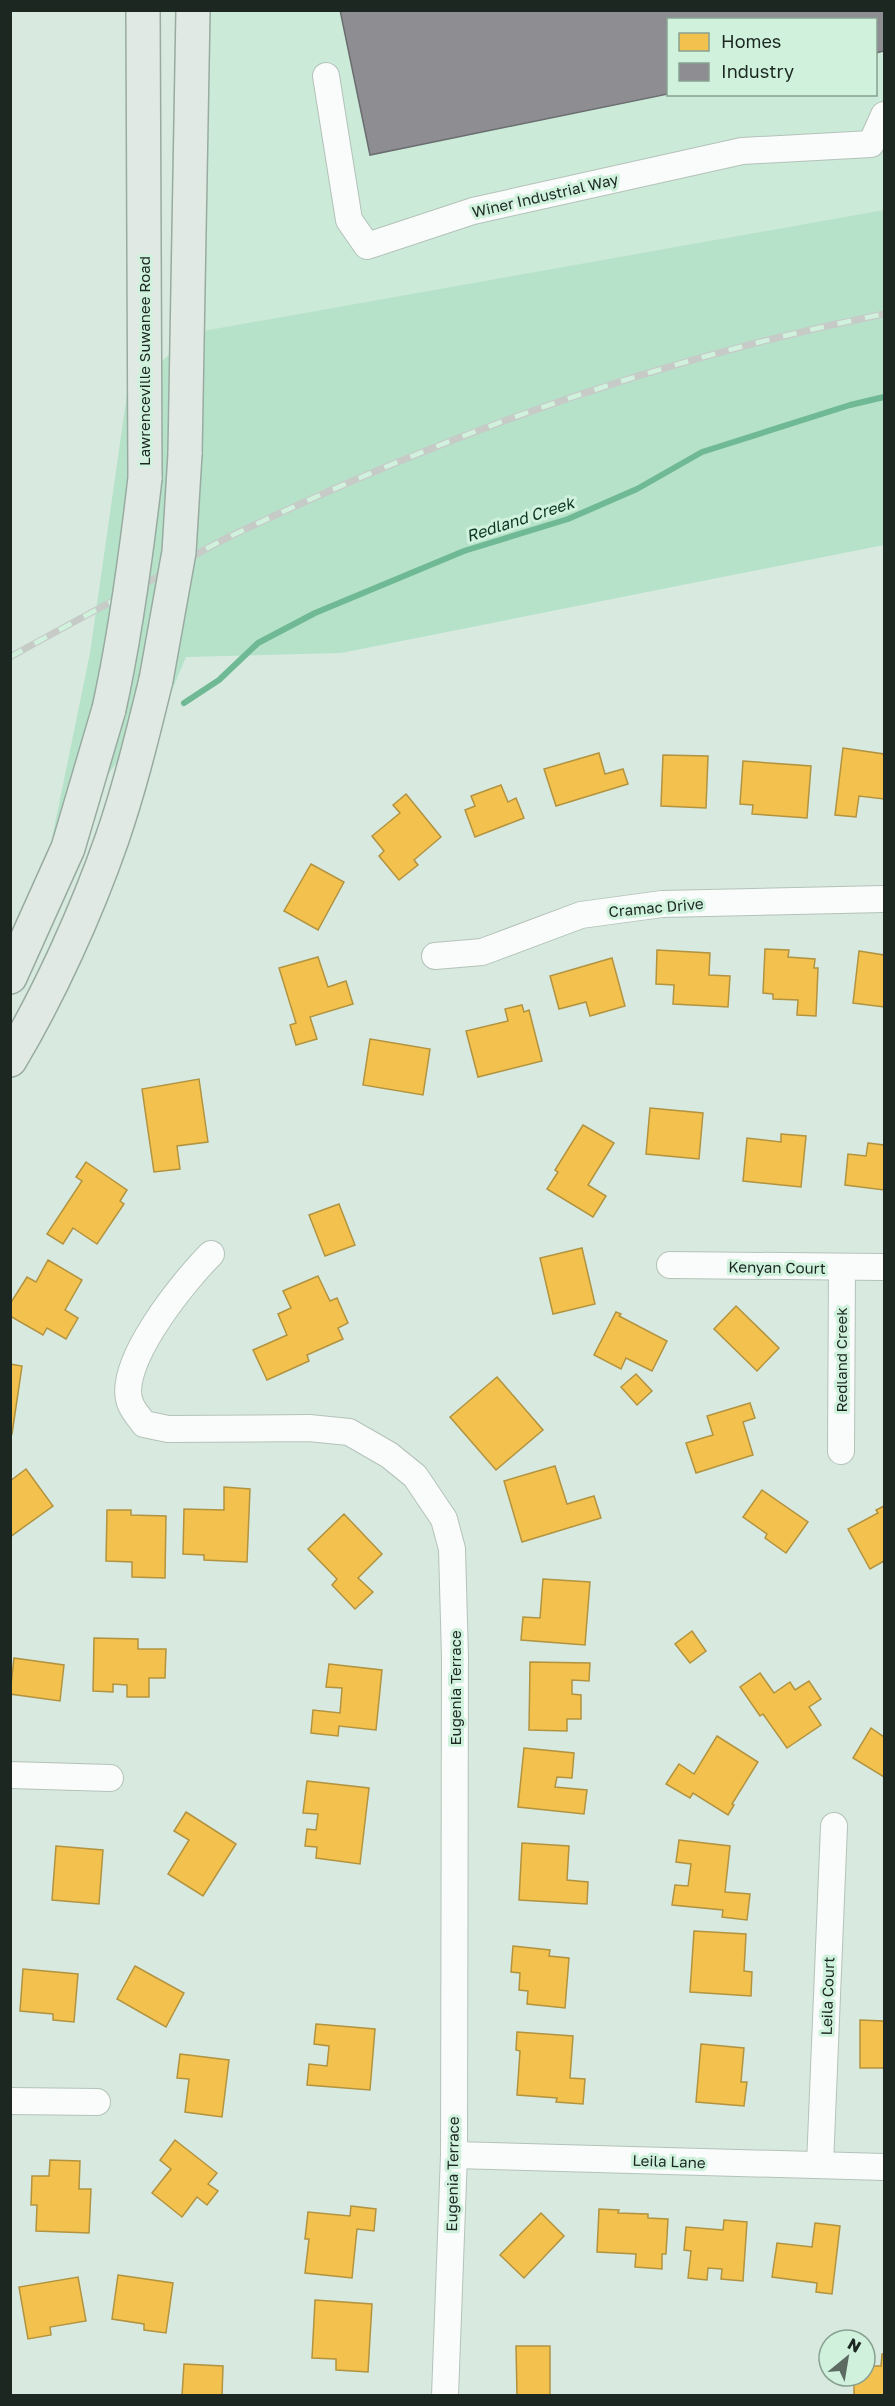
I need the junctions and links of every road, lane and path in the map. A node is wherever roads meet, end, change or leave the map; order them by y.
1 (143, 10) edge
2 (193, 10) edge
3 (326, 76) dead end
4 (885, 115) edge
5 (885, 899) edge
6 (435, 956) dead end
7 (10, 977) edge
8 (10, 1060) edge
9 (211, 1254) dead end
10 (670, 1265) dead end
11 (885, 1267) edge
12 (842, 1268) junction
13 (841, 1451) dead end
14 (10, 1775) edge
15 (111, 1778) dead end
16 (834, 1826) dead end
17 (10, 2102) edge
18 (97, 2102) dead end
19 (454, 2155) junction
20 (820, 2165) junction
21 (885, 2167) edge
22 (445, 2396) edge

1 - 7 main road, Lawrenceville Suwanee Road, bridge
2 - 8 main road, bridge
3 - 4 street, Winer Industrial Way
5 - 6 street, Cramac Drive
9 - 19 street, Eugenia Terrace
10 - 12 street, Kenyan Court
11 - 12 street, Kenyan Court
12 - 13 street, Redland Creek
14 - 15 street
16 - 20 street, Leila Court
17 - 18 street
19 - 20 street, Leila Lane
19 - 22 street, Eugenia Terrace
20 - 21 street, Leila Lane

